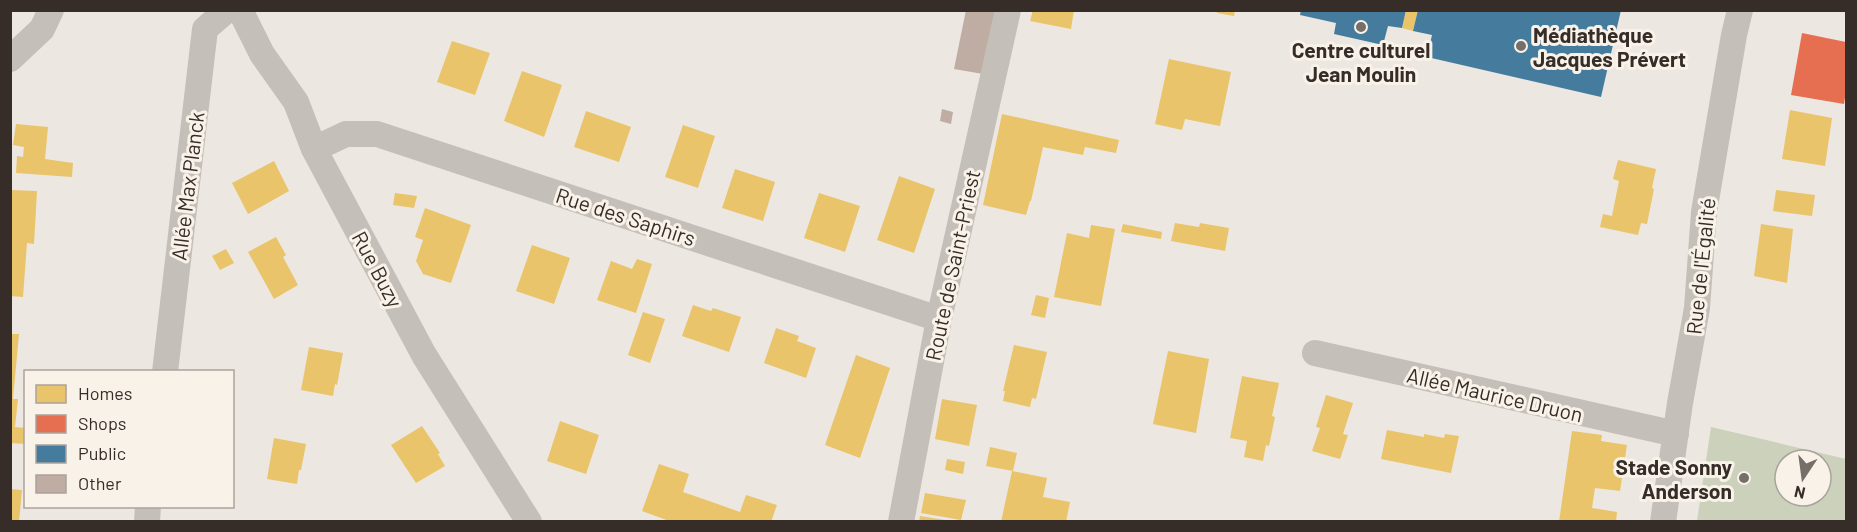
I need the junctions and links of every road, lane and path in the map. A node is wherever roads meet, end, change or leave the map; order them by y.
1 (51, 10) edge
2 (227, 10) edge
3 (240, 10) edge
4 (1008, 10) edge
5 (1740, 10) edge
6 (10, 59) edge
7 (314, 149) junction
8 (939, 319) junction
9 (1315, 353) dead end
10 (165, 370) edge
11 (1676, 434) junction
12 (530, 522) edge
13 (901, 522) edge
14 (1663, 522) edge

1 - 6 street
2 - 10 street, Allée Max Planck
3 - 7 street, Rue Buzy
4 - 8 street, Route de Saint-Priest
5 - 11 street, Rue de l'Égalité
7 - 8 street, Rue des Saphirs
7 - 12 street, Rue Buzy
8 - 13 street, Route de Saint-Priest
9 - 11 street, Allée Maurice Druon
11 - 14 street, Rue de l'Égalité

